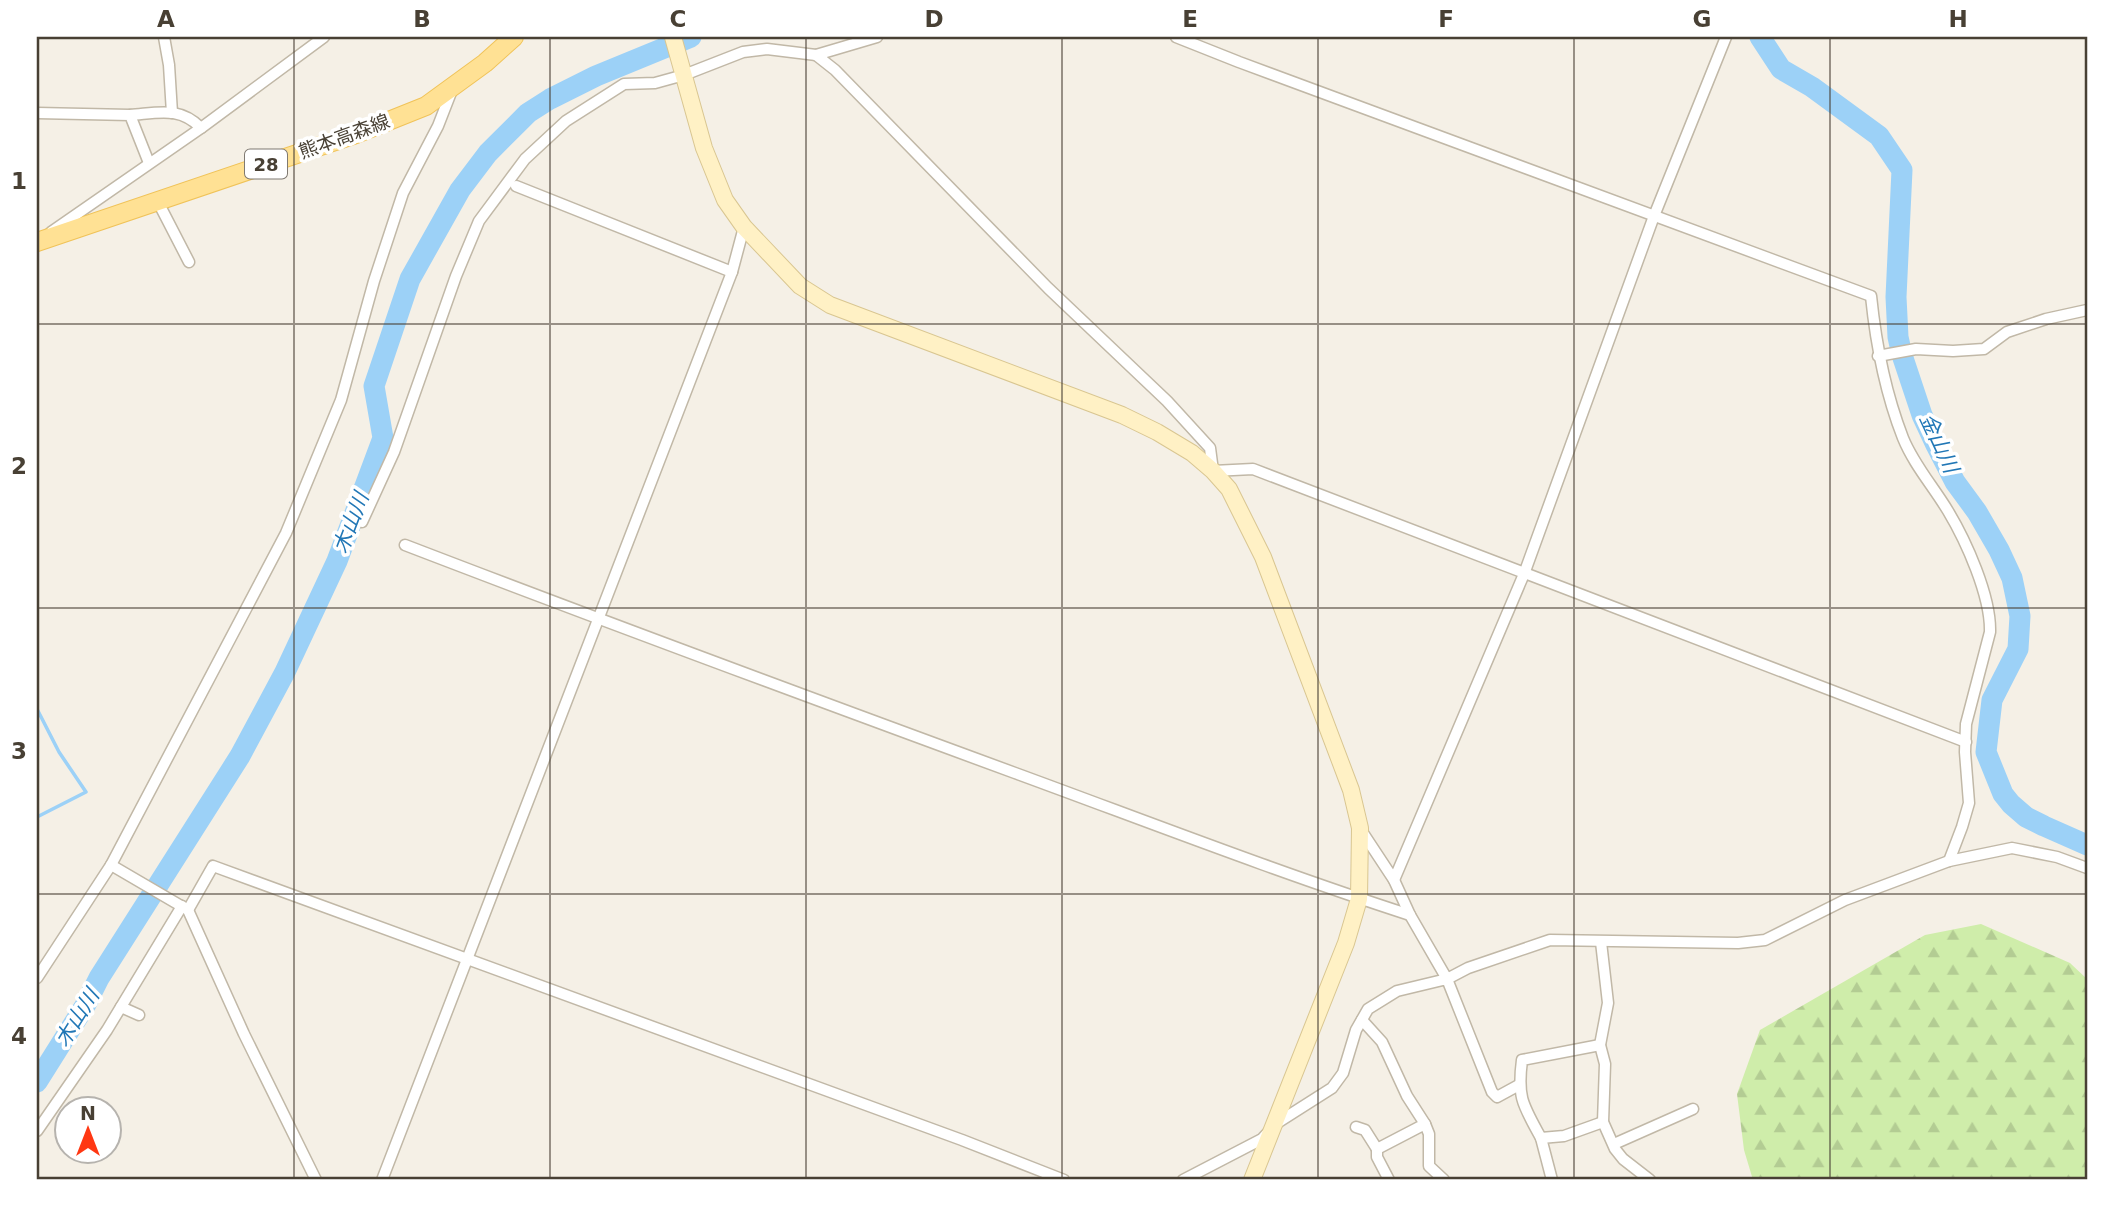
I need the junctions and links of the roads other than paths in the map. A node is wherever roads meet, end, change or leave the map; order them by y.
1 (164, 37) edge
2 (324, 37) edge
3 (514, 37) edge
4 (673, 37) edge
5 (877, 37) edge
6 (1176, 37) edge
7 (1726, 37) edge
8 (816, 55) junction
9 (682, 70) junction
10 (453, 86) junction
11 (37, 113) edge
12 (172, 113) junction
13 (130, 115) junction
14 (201, 128) junction
15 (149, 163) junction
16 (516, 186) dead end
17 (157, 200) junction
18 (1654, 216) junction
19 (744, 227) junction
20 (37, 241) edge
21 (189, 262) dead end
22 (732, 272) junction
23 (2087, 310) edge
24 (1882, 355) junction
25 (1213, 471) junction
26 (362, 522) dead end
27 (405, 545) dead end
28 (1524, 573) junction
29 (597, 619) junction
30 (1966, 742) junction
31 (1360, 828) junction
32 (1949, 861) junction
33 (111, 865) junction
34 (2087, 868) edge
35 (1394, 880) junction
36 (1359, 899) junction
37 (185, 908) junction
38 (1410, 915) junction
39 (1601, 942) junction
40 (469, 958) junction
41 (37, 978) edge
42 (1447, 979) junction
43 (121, 1007) junction
44 (139, 1016) dead end
45 (1362, 1020) junction
46 (1600, 1045) junction
47 (1519, 1085) junction
48 (1693, 1109) dead end
49 (1603, 1122) junction
50 (1276, 1123) junction
51 (1425, 1124) junction
52 (1356, 1128) dead end
53 (37, 1131) edge
54 (1541, 1138) junction
55 (1614, 1144) junction
56 (1377, 1149) junction
57 (316, 1180) edge
58 (382, 1180) edge
59 (1064, 1180) edge
60 (1183, 1180) edge
61 (1252, 1180) edge
62 (1389, 1180) edge
63 (1444, 1180) edge
64 (1552, 1180) edge
65 (1650, 1180) edge

1 - 12 street
2 - 14 street
3 - 10 main road, 熊本高森線 / 28
4 - 9 street
5 - 8 street
6 - 18 street
7 - 18 street
8 - 9 street
8 - 25 street
9 - 19 street
9 - 26 street
10 - 17 main road, 熊本高森線 / 28
10 - 33 street
11 - 13 street
12 - 13 street
12 - 14 street
13 - 15 street
14 - 15 street
15 - 20 street
16 - 22 street
17 - 20 main road, 熊本高森線 / 28
17 - 21 street
18 - 24 street
18 - 28 street
19 - 22 street
19 - 25 street
22 - 29 street
23 - 24 street
24 - 30 street
25 - 28 street
25 - 31 street
27 - 29 street
28 - 30 street
28 - 35 street
29 - 36 street
29 - 40 street
30 - 32 street
31 - 35 street
31 - 36 street
32 - 34 street
32 - 39 street
33 - 37 street
33 - 41 street
35 - 38 street
36 - 38 street
36 - 50 street
37 - 40 street
37 - 43 street
37 - 57 street
38 - 42 street
39 - 42 street
39 - 46 street
40 - 58 street
40 - 59 street
42 - 45 street
42 - 47 street
43 - 44 street
43 - 53 street
45 - 50 street
45 - 51 street
46 - 47 street
46 - 49 street
47 - 54 street
48 - 55 street
49 - 54 street
49 - 55 street
50 - 60 street
50 - 61 street
51 - 56 street
51 - 63 street
52 - 56 street
54 - 64 street
55 - 65 street
56 - 62 street

